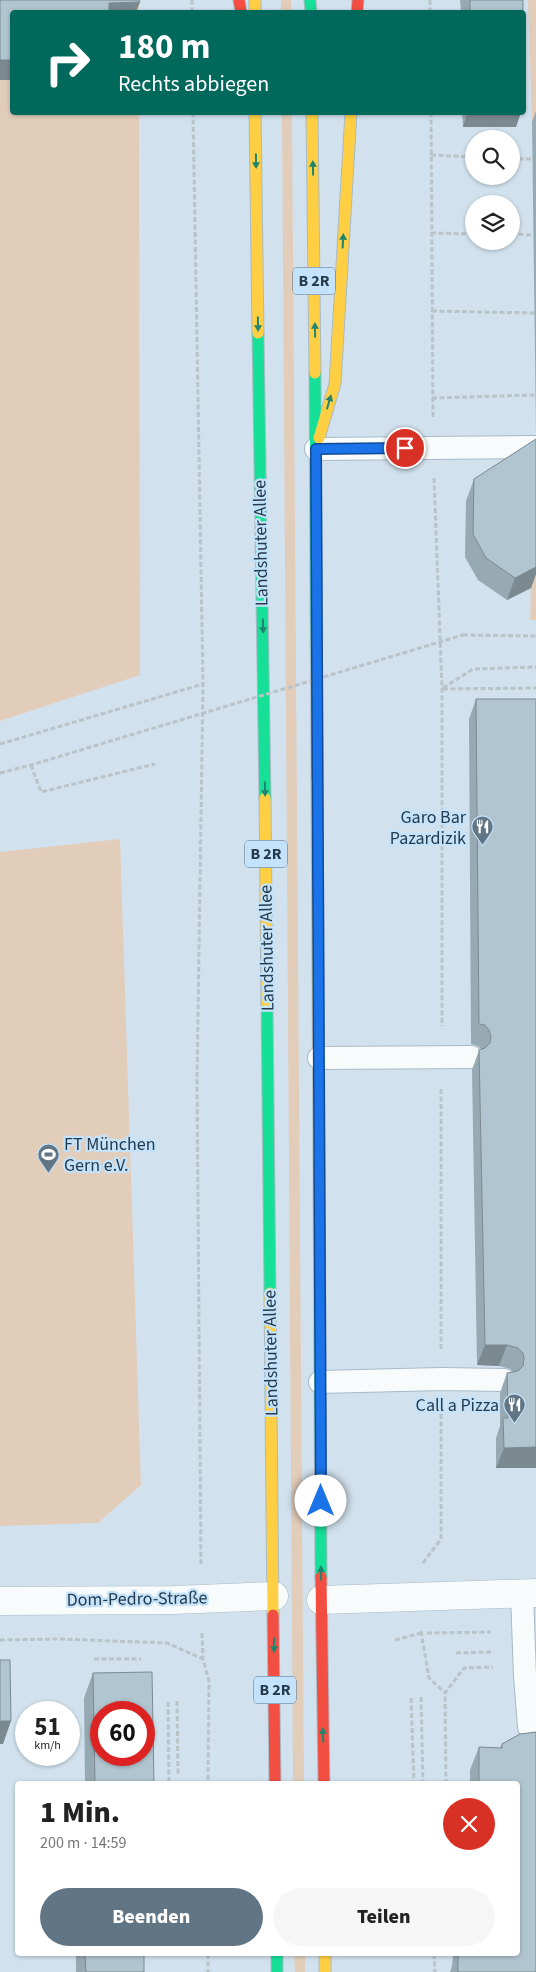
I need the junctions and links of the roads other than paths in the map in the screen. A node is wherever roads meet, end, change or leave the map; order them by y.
1 (255, 115) edge
2 (312, 115) edge
3 (351, 115) edge
4 (536, 447) edge
5 (316, 449) junction
6 (471, 1057) dead end
7 (319, 1058) junction
8 (504, 1380) dead end
9 (320, 1382) junction
10 (529, 1593) edge
11 (274, 1596) junction
12 (321, 1600) junction
13 (0, 1601) edge
14 (529, 1727) dead end
15 (275, 1781) edge
16 (324, 1781) edge
17 (277, 1956) edge
18 (324, 1956) edge
19 (277, 1972) edge
20 (325, 1972) edge

1 -> 11 main road, Landshuter Allee / B 2R
5 -> 2 main road, B 2R
5 -> 3 main road
4 - 5 lane
5 - 7 main road, B 2R
6 - 7 lane
7 - 9 main road, B 2R
8 - 9 lane
12 -> 9 main road, B 2R
10 - 12 street
10 - 14 lane
11 - 13 street, Dom-Pedro-Straße
11 -> 15 main road, Landshuter Allee / B 2R
16 -> 12 main road, B 2R
17 - 19 main road
18 - 20 main road

